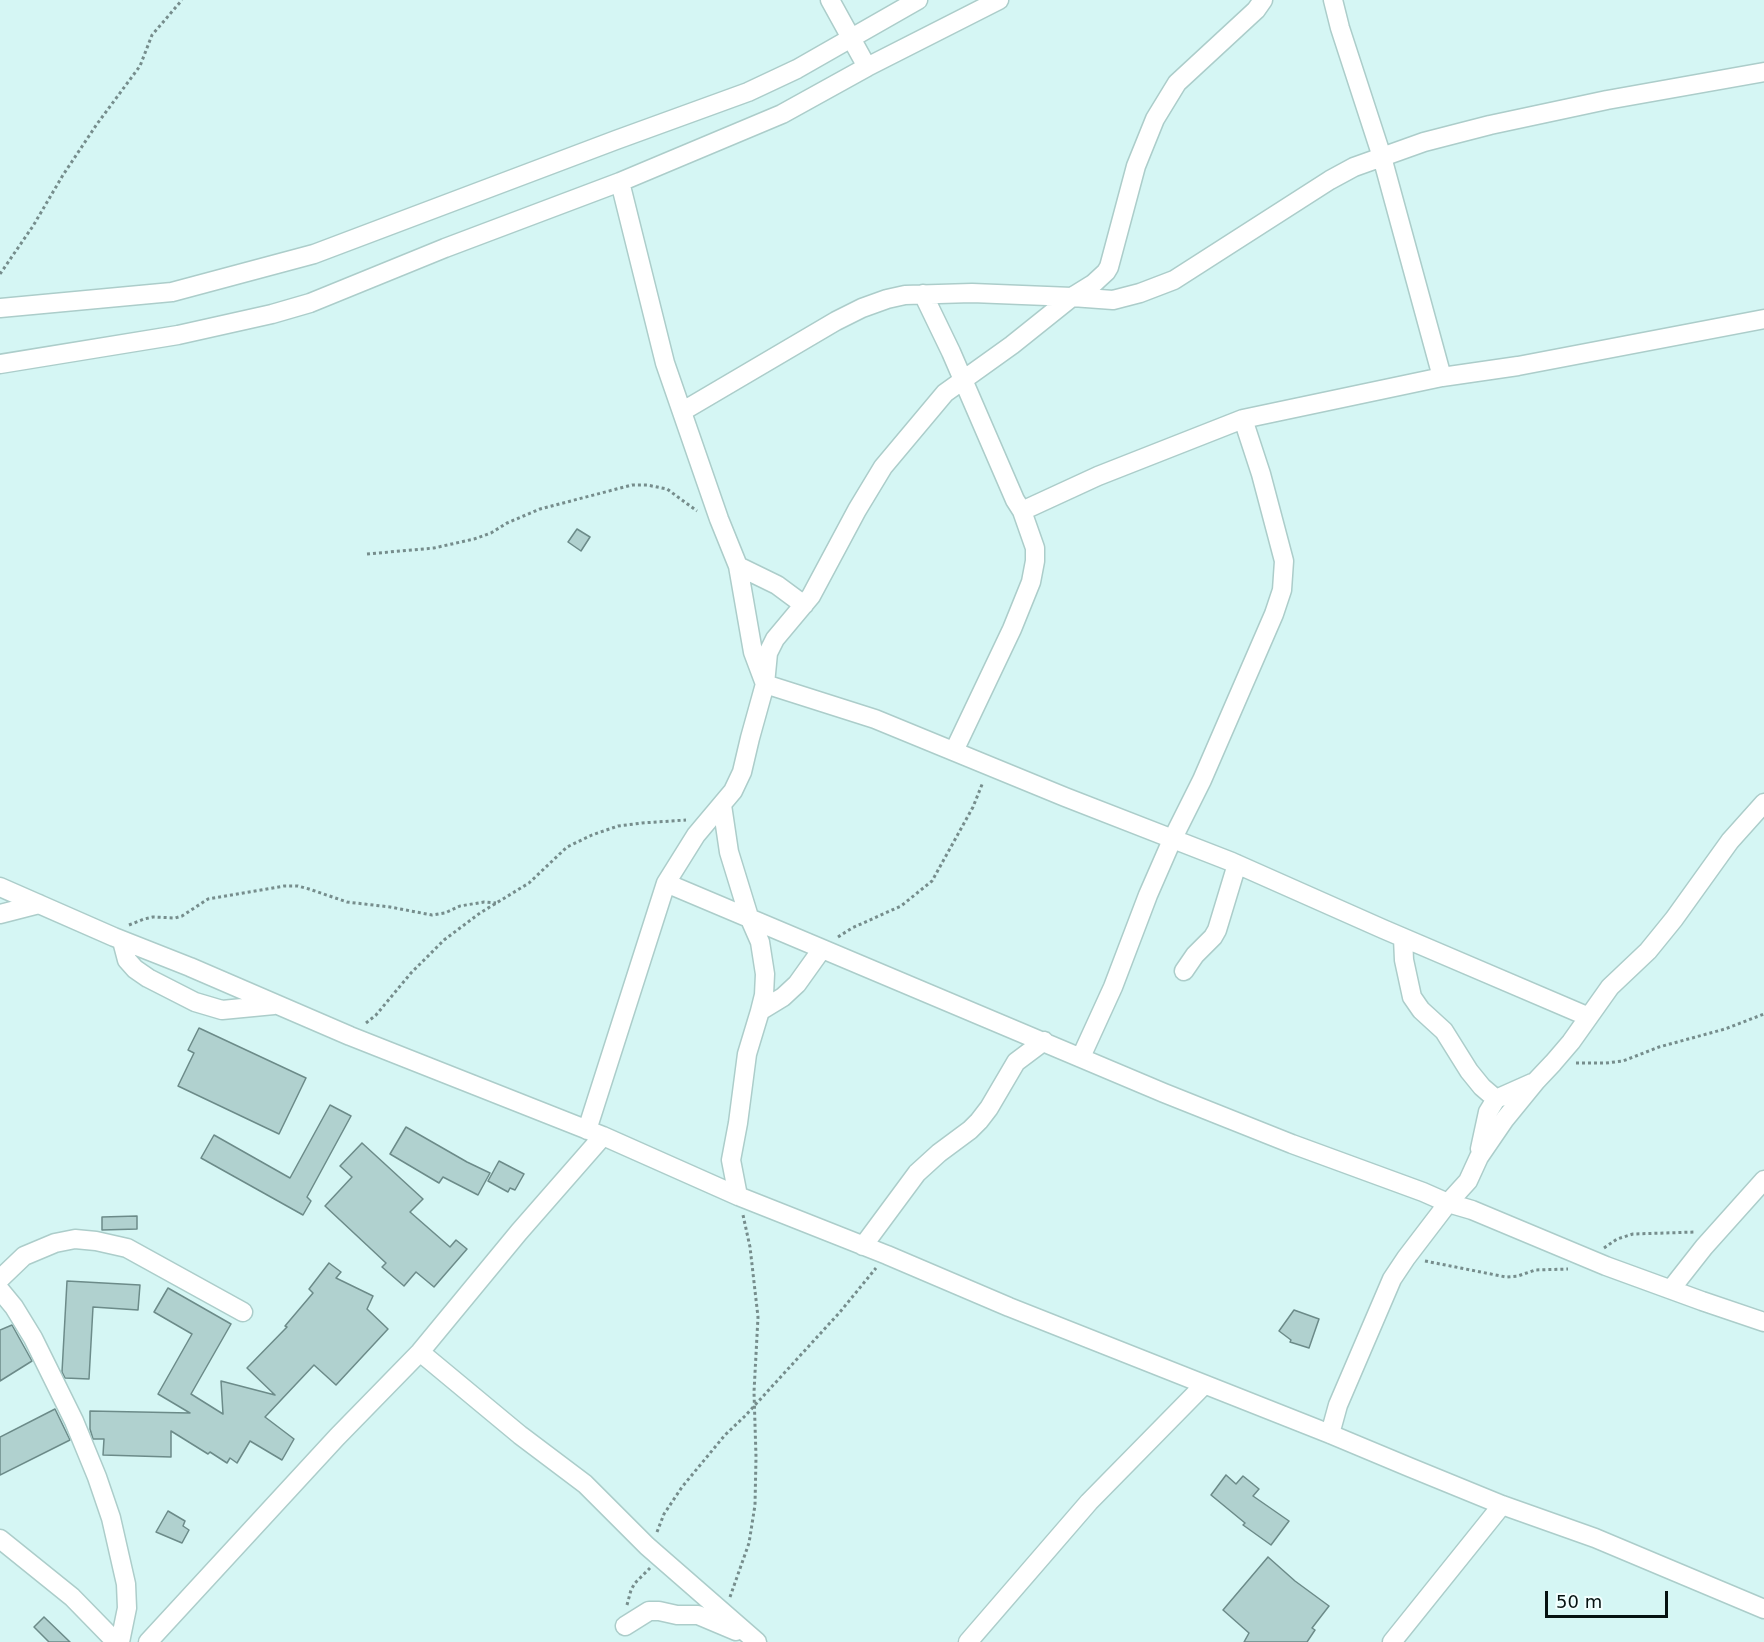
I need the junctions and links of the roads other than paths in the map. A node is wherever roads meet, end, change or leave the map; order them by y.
1 (830, 0) edge
2 (918, 0) edge
3 (999, 0) edge
4 (1263, 0) edge
5 (1333, 0) edge
6 (852, 38) junction
7 (867, 67) junction
8 (1764, 72) edge
9 (1382, 157) junction
10 (620, 182) junction
11 (923, 294) junction
12 (1072, 297) junction
13 (0, 308) edge
14 (1764, 319) edge
15 (0, 364) edge
16 (1442, 377) junction
17 (964, 381) junction
18 (683, 411) junction
19 (1243, 419) junction
20 (1022, 511) junction
21 (738, 566) junction
22 (804, 605) junction
23 (765, 684) junction
24 (954, 751) junction
25 (1764, 803) edge
26 (716, 812) junction
27 (1172, 840) junction
28 (1237, 864) junction
29 (666, 884) junction
30 (0, 887) edge
31 (39, 904) junction
32 (0, 914) edge
33 (749, 917) junction
34 (1403, 938) junction
35 (118, 939) junction
36 (822, 949) junction
37 (1184, 971) dead end
38 (277, 1005) junction
39 (760, 1011) junction
40 (1589, 1017) junction
41 (1044, 1041) junction
42 (1081, 1057) junction
43 (1536, 1081) junction
44 (1496, 1099) junction
45 (595, 1133) junction
46 (1479, 1157) junction
47 (1764, 1180) edge
48 (738, 1196) junction
49 (1448, 1203) junction
50 (863, 1246) junction
51 (0, 1279) edge
52 (1671, 1289) junction
53 (0, 1290) edge
54 (243, 1312) dead end
55 (1764, 1322) edge
56 (420, 1352) junction
57 (1204, 1385) junction
58 (1330, 1434) junction
59 (1502, 1505) junction
60 (0, 1539) edge
61 (1764, 1609) edge
62 (625, 1626) road end
63 (753, 1639) edge
64 (118, 1642) edge
65 (148, 1642) edge
66 (969, 1642) edge
67 (1392, 1642) edge

1 - 6 street
2 - 6 street
3 - 7 street
4 - 12 street
5 - 9 street
6 - 7 street
6 - 13 street
7 - 10 street
8 - 9 street
9 - 12 street
9 - 16 street
10 - 15 street
10 - 18 street
11 - 12 street
11 - 17 street
11 - 18 street
12 - 17 street
14 - 16 street
16 - 19 street
17 - 20 street
17 - 22 street
18 - 21 street
19 - 20 street
19 - 27 street
20 - 24 street
21 - 22 street
21 - 23 street
22 - 23 street
23 - 24 street
23 - 26 street
24 - 27 street
25 - 40 street
26 - 29 street
26 - 33 street
27 - 28 street
27 - 42 street
28 - 34 street
28 - 37 street
29 - 33 street
29 - 45 street
30 - 31 street
31 - 32 street
31 - 35 street
33 - 36 street
33 - 39 street
34 - 40 street
34 - 44 street
35 - 38 street
35 - 38 street
36 - 39 street
36 - 41 street
38 - 45 street
39 - 48 street
40 - 43 street
41 - 42 street
41 - 50 street
42 - 49 street
43 - 44 street
43 - 46 street
44 - 46 street
45 - 48 street
45 - 56 street
46 - 49 street
47 - 52 street
48 - 50 street
49 - 52 street
49 - 58 street
50 - 57 street
51 - 54 street
52 - 55 street
53 - 64 street
56 - 63 street
56 - 65 street
57 - 58 street
57 - 66 street
58 - 59 street
59 - 61 street
59 - 67 street
60 - 64 street
62 - 63 street

